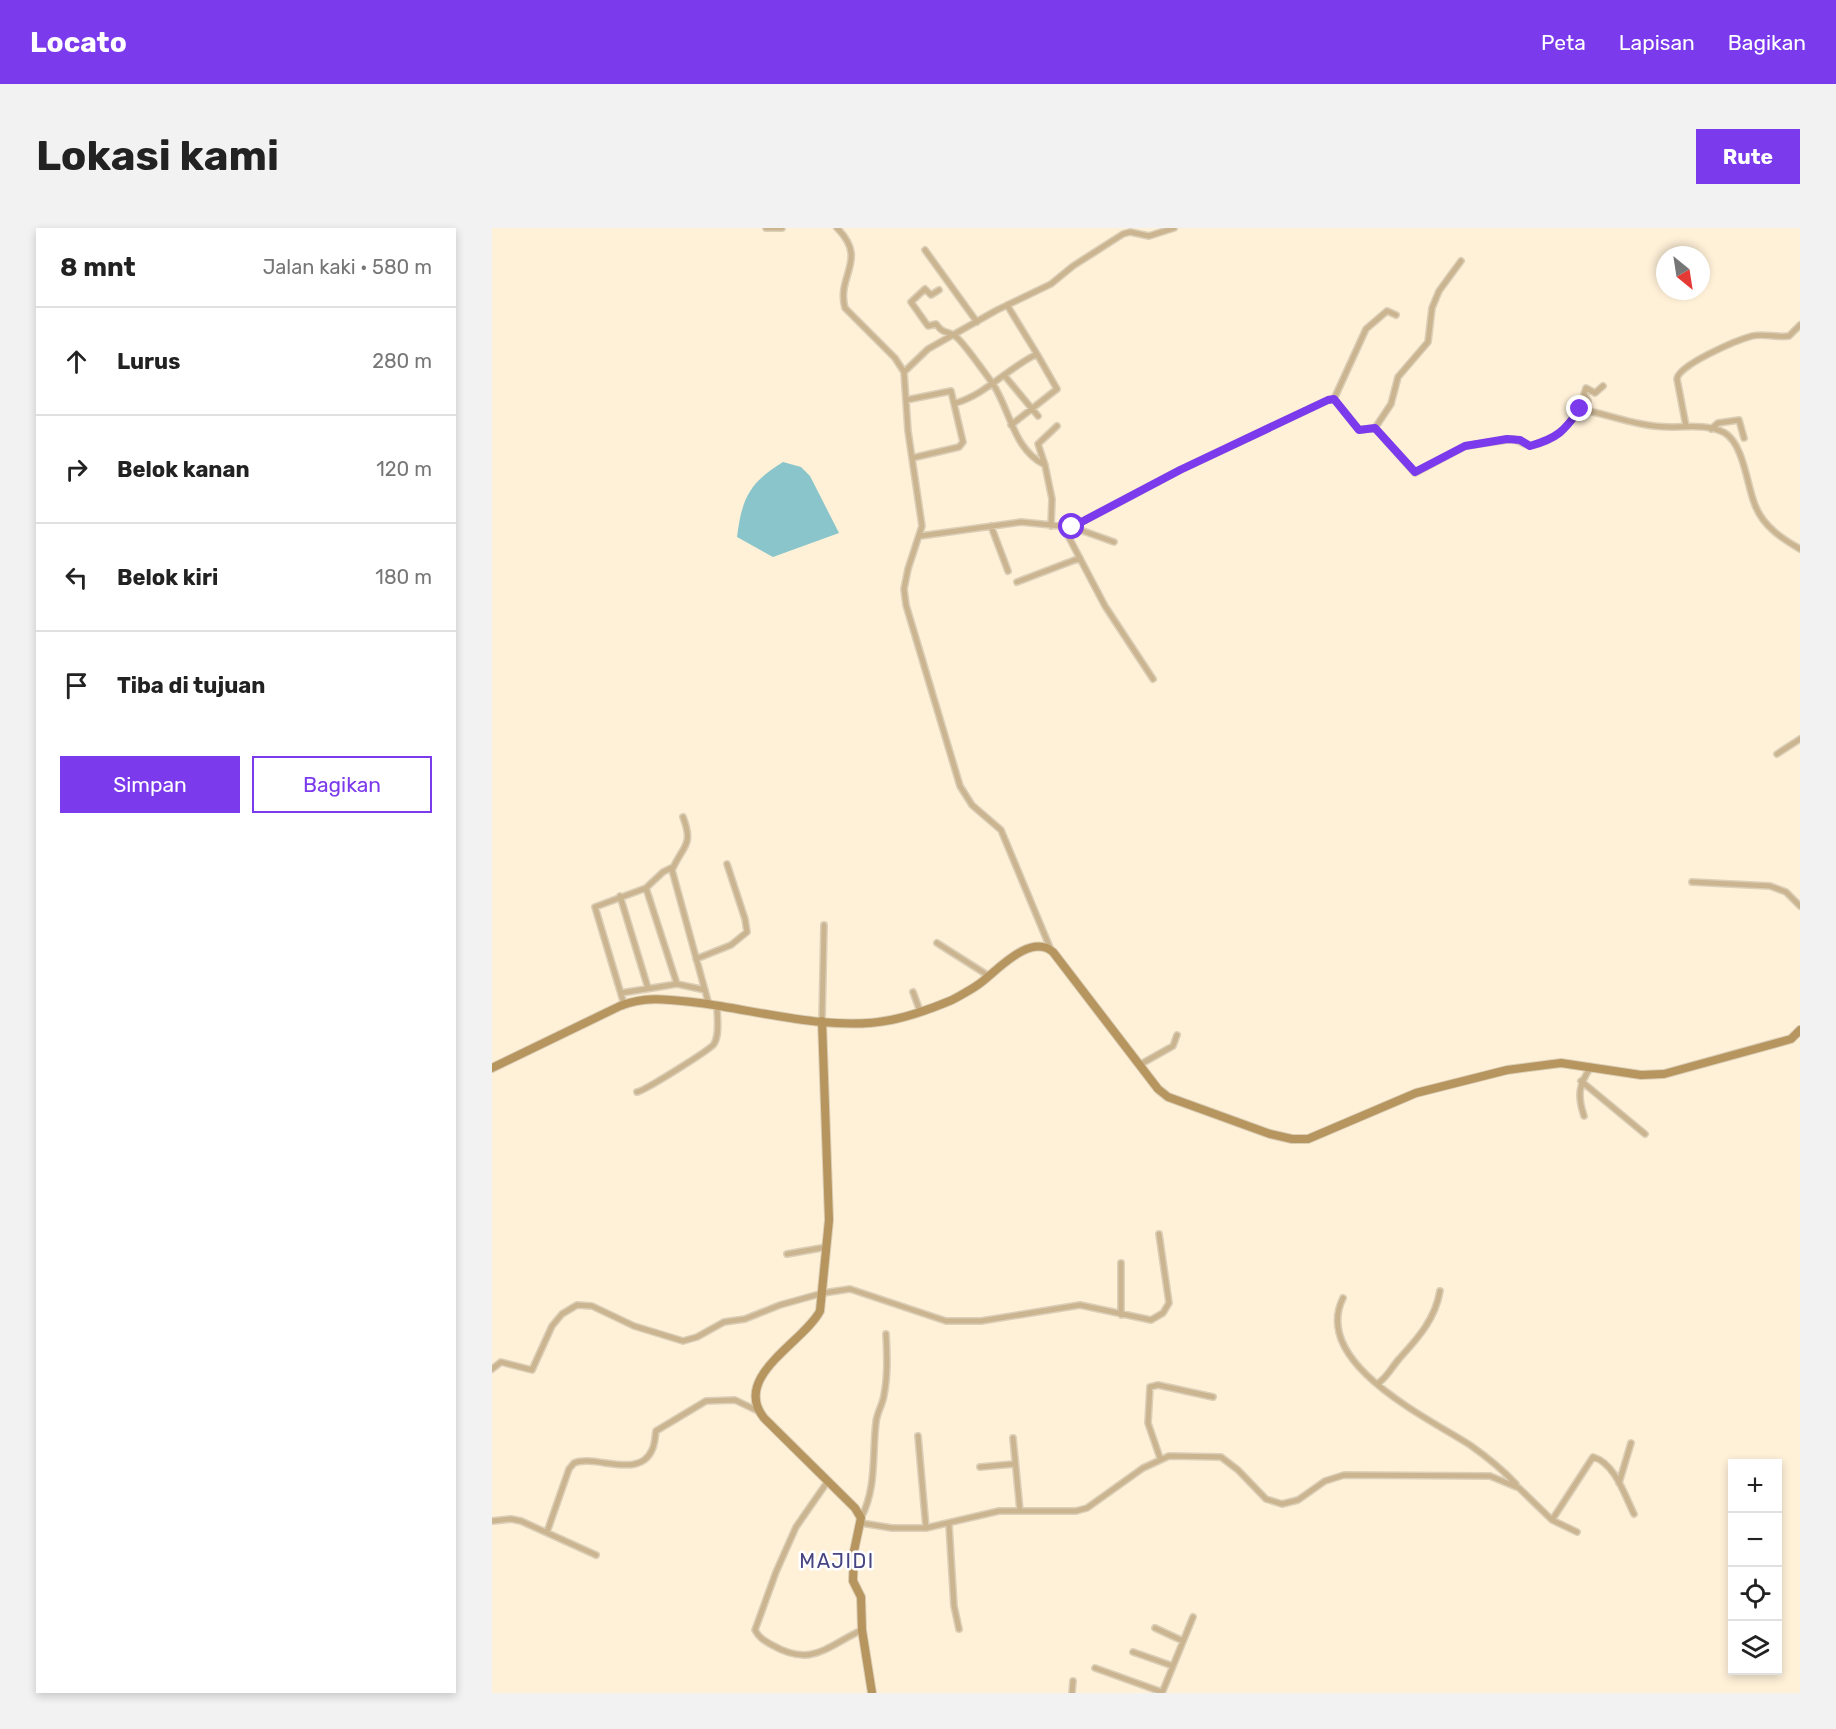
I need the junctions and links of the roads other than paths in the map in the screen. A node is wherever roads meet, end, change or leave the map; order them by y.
1 (766, 228) edge
2 (782, 228) edge
3 (837, 228) edge
4 (1174, 228) edge
5 (926, 250) dead end
6 (1461, 261) dead end
7 (939, 290) dead end
8 (1007, 305) junction
9 (1396, 315) dead end
10 (977, 322) junction
11 (1800, 325) edge
12 (955, 335) junction
13 (1037, 354) junction
14 (904, 372) junction
15 (1004, 375) junction
16 (992, 383) junction
17 (1603, 386) dead end
18 (1334, 399) junction
19 (906, 400) junction
20 (956, 403) junction
21 (1031, 408) junction
22 (1580, 409) junction
23 (1038, 416) dead end
24 (1011, 425) junction
25 (1057, 426) dead end
26 (1686, 426) junction
27 (1375, 428) junction
28 (1711, 429) junction
29 (1744, 438) dead end
30 (912, 458) junction
31 (1045, 465) junction
32 (991, 526) junction
33 (1051, 526) junction
34 (1072, 527) junction
35 (1064, 528) junction
36 (920, 536) junction
37 (1114, 542) dead end
38 (1800, 549) edge
39 (1080, 558) junction
40 (1008, 571) dead end
41 (1017, 582) dead end
42 (1153, 679) dead end
43 (1800, 739) edge
44 (1777, 754) dead end
45 (683, 817) dead end
46 (727, 864) dead end
47 (673, 867) junction
48 (1692, 882) dead end
49 (646, 888) junction
50 (620, 896) junction
51 (1800, 906) edge
52 (824, 926) dead end
53 (937, 943) dead end
54 (1052, 950) junction
55 (696, 959) junction
56 (989, 976) junction
57 (677, 984) junction
58 (648, 988) junction
59 (705, 990) junction
60 (913, 992) dead end
61 (621, 993) junction
62 (624, 1004) junction
63 (713, 1005) junction
64 (920, 1011) junction
65 (822, 1021) junction
66 (1800, 1030) edge
67 (1177, 1035) dead end
68 (1141, 1064) junction
69 (1591, 1066) junction
70 (492, 1068) edge
71 (1581, 1081) junction
72 (638, 1092) dead end
73 (1584, 1116) dead end
74 (1645, 1134) dead end
75 (1159, 1234) dead end
76 (828, 1247) junction
77 (787, 1254) dead end
78 (1121, 1263) dead end
79 (1440, 1291) dead end
80 (823, 1293) junction
81 (1343, 1298) dead end
82 (1121, 1315) junction
83 (886, 1334) dead end
84 (492, 1369) edge
85 (1377, 1384) junction
86 (1213, 1397) dead end
87 (759, 1413) junction
88 (918, 1436) dead end
89 (1013, 1438) dead end
90 (1631, 1443) dead end
91 (1160, 1458) junction
92 (1014, 1464) junction
93 (980, 1467) dead end
94 (828, 1482) junction
95 (1619, 1483) junction
96 (1519, 1488) junction
97 (1020, 1511) junction
98 (1634, 1514) dead end
99 (861, 1520) junction
100 (1552, 1520) junction
101 (492, 1521) edge
102 (950, 1525) junction
103 (926, 1528) junction
104 (547, 1532) junction
105 (1577, 1532) dead end
106 (596, 1555) dead end
107 (1193, 1617) dead end
108 (1155, 1628) dead end
109 (959, 1629) dead end
110 (862, 1630) junction
111 (1183, 1641) junction
112 (1133, 1652) dead end
113 (1173, 1666) junction
114 (1095, 1668) dead end
115 (1073, 1681) dead end
116 (872, 1693) edge
117 (1072, 1693) edge
118 (1162, 1693) edge

1 - 2 street
3 - 14 street
4 - 8 street
5 - 10 street
6 - 27 street
7 - 12 street
8 - 10 street
8 - 13 street
9 - 18 street
10 - 12 street
11 - 26 street
12 - 14 street
12 - 16 street
13 - 15 street
13 - 21 street
14 - 19 street
15 - 16 street
15 - 21 street
16 - 20 street
16 - 24 street
17 - 22 street
18 - 27 street
18 - 34 street
19 - 20 street
19 - 30 street
20 - 30 street
21 - 23 street
21 - 24 street
22 - 26 street
22 - 27 street
24 - 31 street
25 - 31 street
26 - 28 street
28 - 29 street
28 - 38 street
30 - 36 street
31 - 33 street
32 - 33 street
32 - 36 street
32 - 40 street
33 - 35 street
34 - 35 street
34 - 37 street
35 - 39 street
36 - 54 street
39 - 41 street
39 - 42 street
43 - 44 street
45 - 47 street
46 - 55 street
47 - 49 street
47 - 55 street
48 - 51 street
49 - 50 street
49 - 57 street
50 - 58 street
50 - 61 street
52 - 65 street
53 - 56 street
54 - 56 street
54 - 68 street
55 - 59 street
56 - 64 street
57 - 58 street
57 - 59 street
58 - 61 street
59 - 63 street
60 - 64 street
61 - 62 street
62 - 63 street
62 - 70 street
63 - 65 street
63 - 72 street
64 - 65 street
65 - 76 street
66 - 69 street
67 - 68 street
68 - 69 street
69 - 71 street
71 - 73 street
71 - 74 street
75 - 82 street
76 - 77 street
76 - 80 street
78 - 82 street
79 - 85 street
80 - 82 street
80 - 84 street
80 - 87 street
81 - 85 street
83 - 99 street
85 - 96 street
86 - 91 street
87 - 94 street
87 - 104 street
88 - 103 street
89 - 92 street
90 - 95 street
91 - 96 street
91 - 97 street
92 - 93 street
92 - 97 street
94 - 99 street
94 - 110 street
95 - 98 street
95 - 100 street
96 - 100 street
97 - 102 street
99 - 103 street
99 - 110 street
100 - 105 street
101 - 104 street
102 - 103 street
102 - 109 street
104 - 106 street
107 - 111 street
108 - 111 street
110 - 116 street
111 - 113 street
112 - 113 street
113 - 118 street
114 - 118 street
115 - 117 street

